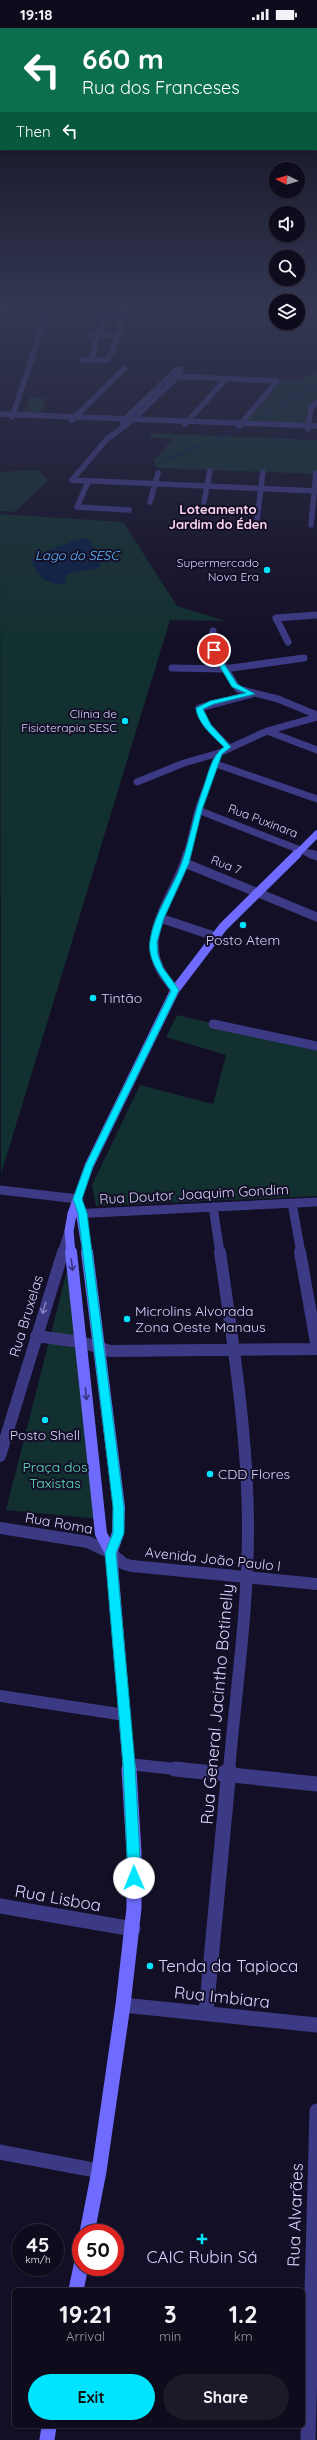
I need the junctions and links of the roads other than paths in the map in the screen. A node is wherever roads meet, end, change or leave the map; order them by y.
1 (126, 423) edge
2 (200, 423) edge
3 (309, 423) edge
4 (239, 424) joint
5 (308, 427) junction
6 (317, 428) edge
7 (210, 470) dead end
8 (263, 472) dead end
9 (158, 473) dead end
10 (316, 473) dead end
11 (88, 482) junction
12 (155, 485) junction
13 (207, 487) junction
14 (260, 489) junction
15 (316, 491) edge
16 (150, 502) dead end
17 (204, 502) dead end
18 (129, 510) dead end
19 (257, 520) dead end
20 (311, 525) dead end
21 (317, 615) edge
22 (213, 631) dead end
23 (288, 642) dead end
24 (304, 658) dead end
25 (172, 668) dead end
26 (224, 669) junction
27 (252, 694) junction
28 (317, 716) edge
29 (267, 732) junction
30 (228, 747) junction
31 (317, 750) edge
32 (219, 753) junction
33 (216, 764) junction
34 (137, 782) dead end
35 (317, 799) edge
36 (198, 810) junction
37 (317, 834) edge
38 (302, 849) junction
39 (317, 856) edge
40 (185, 863) junction
41 (257, 891) junction
42 (317, 917) edge
43 (160, 918) junction
44 (214, 936) junction
45 (175, 990) junction
46 (213, 1024) dead end
47 (317, 1046) edge
48 (0, 1190) edge
49 (78, 1199) junction
50 (317, 1202) edge
51 (292, 1203) junction
52 (213, 1207) junction
53 (77, 1214) junction
54 (69, 1231) junction
55 (36, 1336) junction
56 (81, 1342) junction
57 (317, 1348) edge
58 (100, 1349) junction
59 (233, 1350) junction
60 (0, 1456) edge
61 (0, 1528) edge
62 (111, 1553) junction
63 (246, 1577) junction
64 (317, 1584) edge
65 (0, 1696) edge
66 (125, 1715) junction
67 (129, 1764) junction
68 (229, 1775) junction
69 (317, 1784) edge
70 (0, 1906) edge
71 (133, 1929) junction
72 (123, 2005) junction
73 (206, 2013) junction
74 (317, 2025) edge
75 (317, 2111) edge
76 (0, 2152) edge
77 (99, 2171) junction
78 (89, 2224) edge
79 (79, 2276) edge
80 (76, 2288) edge
81 (49, 2428) edge
82 (47, 2440) edge
83 (308, 2440) edge

1 - 11 street
2 - 4 street
3 - 5 street
4 - 5 street
5 - 6 street
7 - 13 street
8 - 14 street
9 - 12 street
10 - 15 street
11 - 12 street
11 - 18 street
12 - 13 street
12 - 16 street
13 - 14 street
13 - 17 street
14 - 15 street
14 - 19 street
15 - 20 street
21 - 23 street
22 - 26 street
24 - 26 street
25 - 26 street
26 - 27 street
27 - 28 street
27 - 30 street
28 - 29 street
29 - 30 street
29 - 31 street
30 - 32 street
32 - 33 street
32 - 34 street
33 - 35 street
33 - 36 street
36 - 38 street, Rua Puxinara
36 - 40 street
37 - 38 main road
38 - 39 street, Rua Puxinara
38 - 41 main road
40 - 41 street, Rua 7
40 - 43 street
41 - 42 street, Rua 7
41 - 44 main road
43 - 44 street
43 - 45 street
44 - 45 main road
45 - 49 main road
46 - 47 street
48 - 49 street
49 - 53 main road
50 - 51 street, Rua Doutor Joaquim Gondim
51 - 52 street, Rua Doutor Joaquim Gondim
51 - 57 street
52 - 53 street, Rua Doutor Joaquim Gondim
52 - 59 street, Rua General Jacintho Botinelly
53 - 54 main road
53 - 58 main road
54 -> 55 street, Rua Bruxelas
54 -> 56 main road
55 - 56 street
55 - 60 street, Rua Bruxelas
56 - 58 street
56 -> 62 main road
57 - 59 street
58 - 59 street
58 - 62 main road
59 - 63 street, Rua General Jacintho Botinelly
61 - 62 street, Rua Roma
62 - 63 street, Avenida João Paulo I
62 - 66 main road
63 - 64 street, Avenida João Paulo I
63 - 68 street, Rua General Jacintho Botinelly
65 - 66 street
66 - 67 main road
67 - 68 street
67 - 71 main road
68 - 69 street
68 - 73 street, Rua General Jacintho Botinelly
70 - 71 street, Rua Lisboa
71 - 72 main road
72 - 73 street, Rua Imbiara
72 - 77 main road
73 - 74 street, Rua Imbiara
75 - 83 street, Rua Alvarães
76 - 77 street
77 - 78 main road
79 - 80 main road
81 - 82 main road

